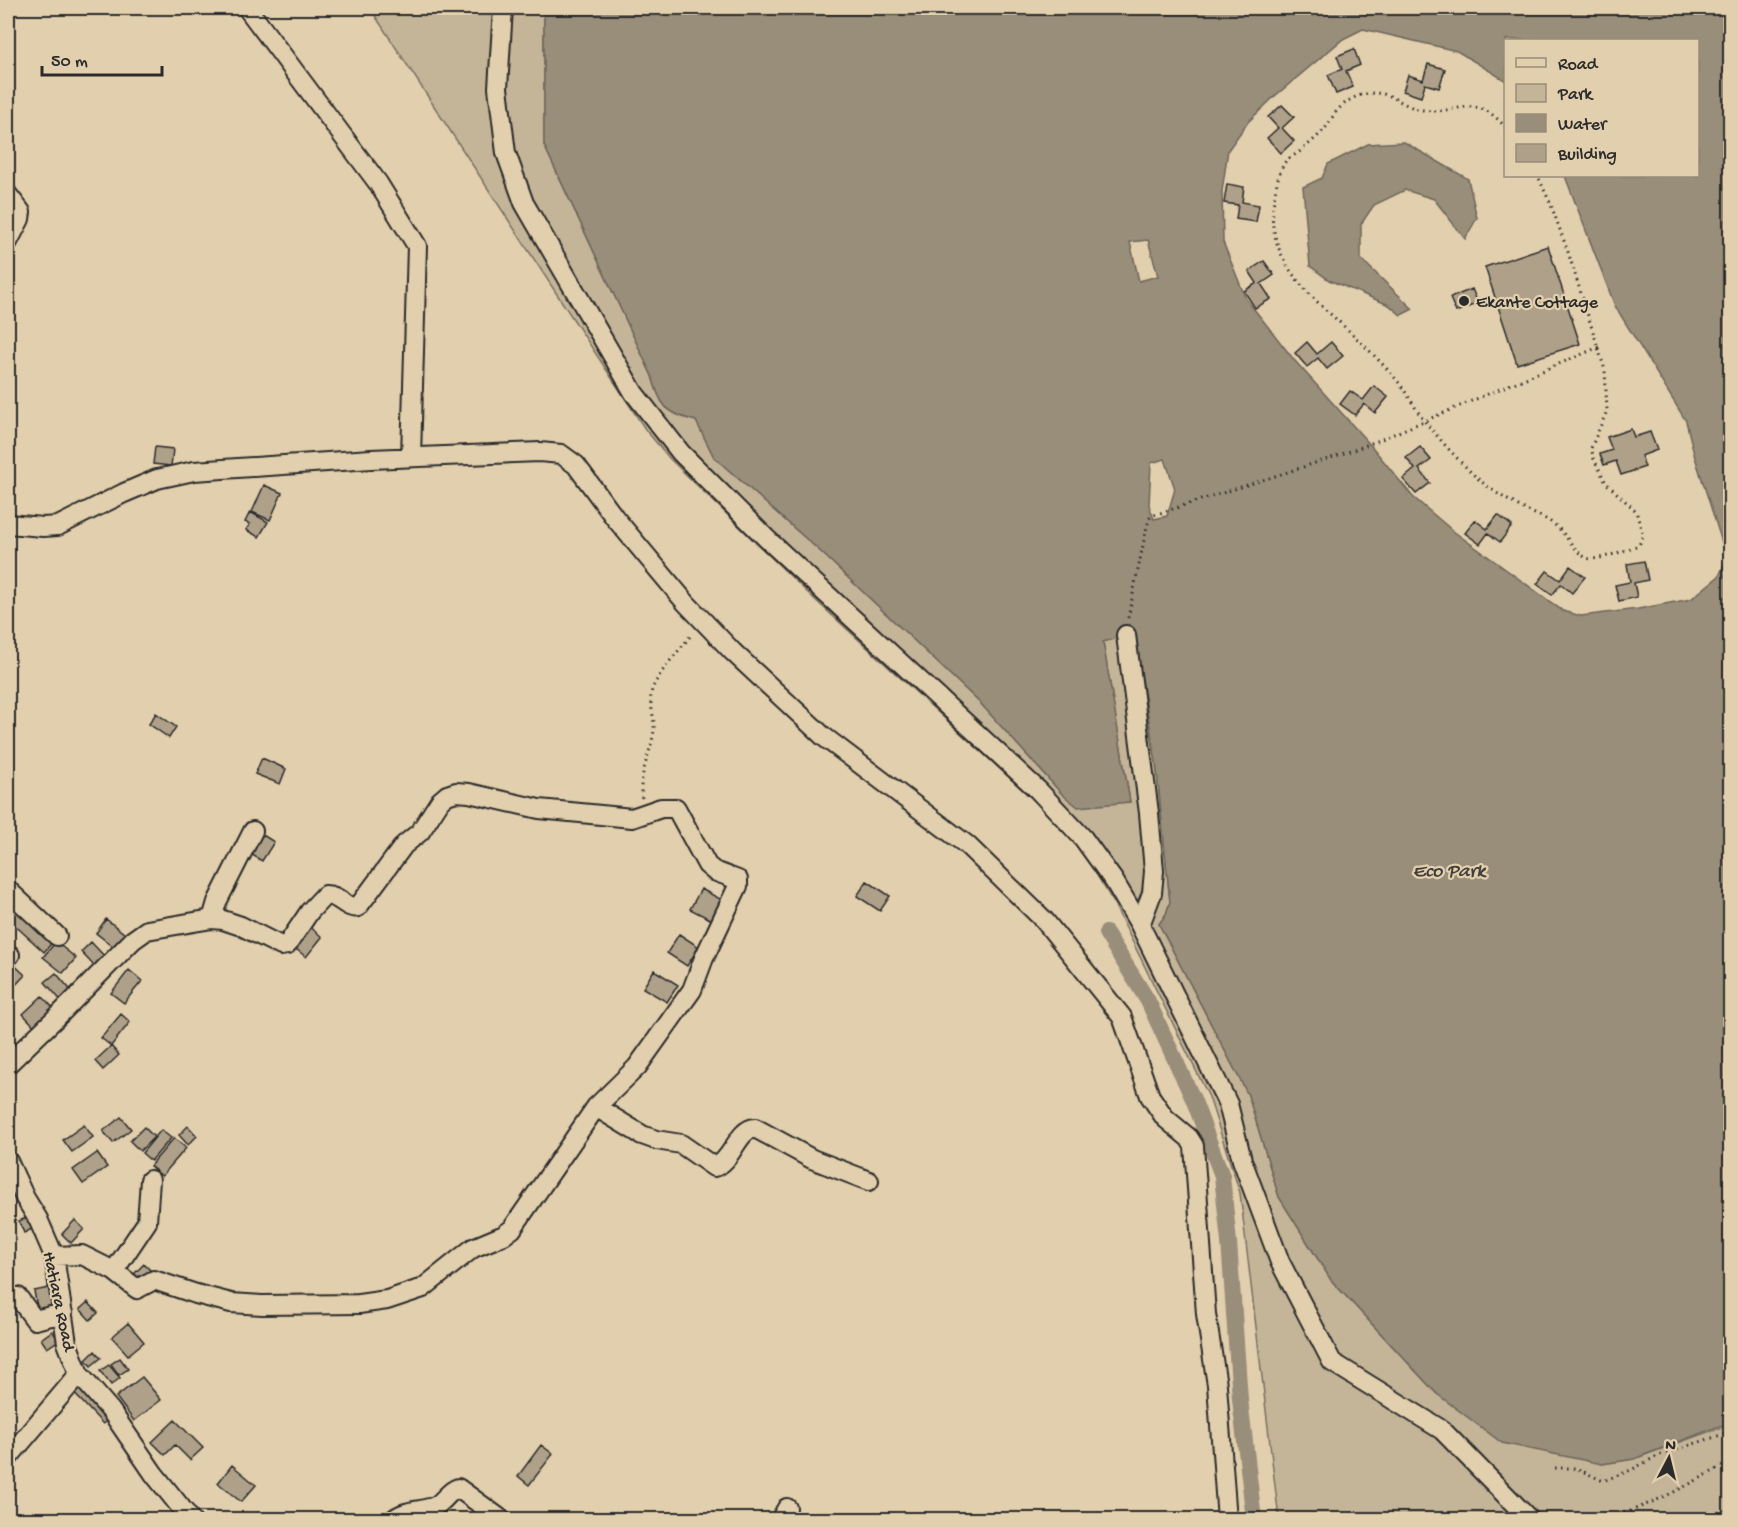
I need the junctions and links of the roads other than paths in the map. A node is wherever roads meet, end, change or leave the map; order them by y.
1 (247, 8) edge
2 (503, 8) edge
3 (8, 195) edge
4 (8, 242) edge
5 (411, 457) junction
6 (8, 524) edge
7 (1126, 635) road end
8 (253, 831) dead end
9 (8, 890) edge
10 (212, 919) junction
11 (1140, 925) junction
12 (57, 936) dead end
13 (8, 1064) edge
14 (596, 1107) junction
15 (8, 1161) edge
16 (150, 1180) dead end
17 (869, 1181) dead end
18 (54, 1257) junction
19 (114, 1271) junction
20 (8, 1296) edge
21 (63, 1313) junction
22 (79, 1374) junction
23 (8, 1458) edge
24 (191, 1520) edge
25 (393, 1520) edge
26 (502, 1520) edge
27 (1227, 1520) edge
28 (1530, 1520) edge

1 - 5 street
2 - 11 street
3 - 4 street
5 - 6 street
5 - 27 street
7 - 11 street
8 - 10 street
9 - 12 street
10 - 13 street
10 - 14 street
11 - 28 street
14 - 17 street
14 - 19 street
15 - 18 street, Hatiara Road
16 - 19 street
18 - 19 street
18 - 21 street, Hatiara Road
20 - 21 street
21 - 22 street, Hatiara Road
22 - 23 street
22 - 24 street, Hatiara Road
25 - 26 street

